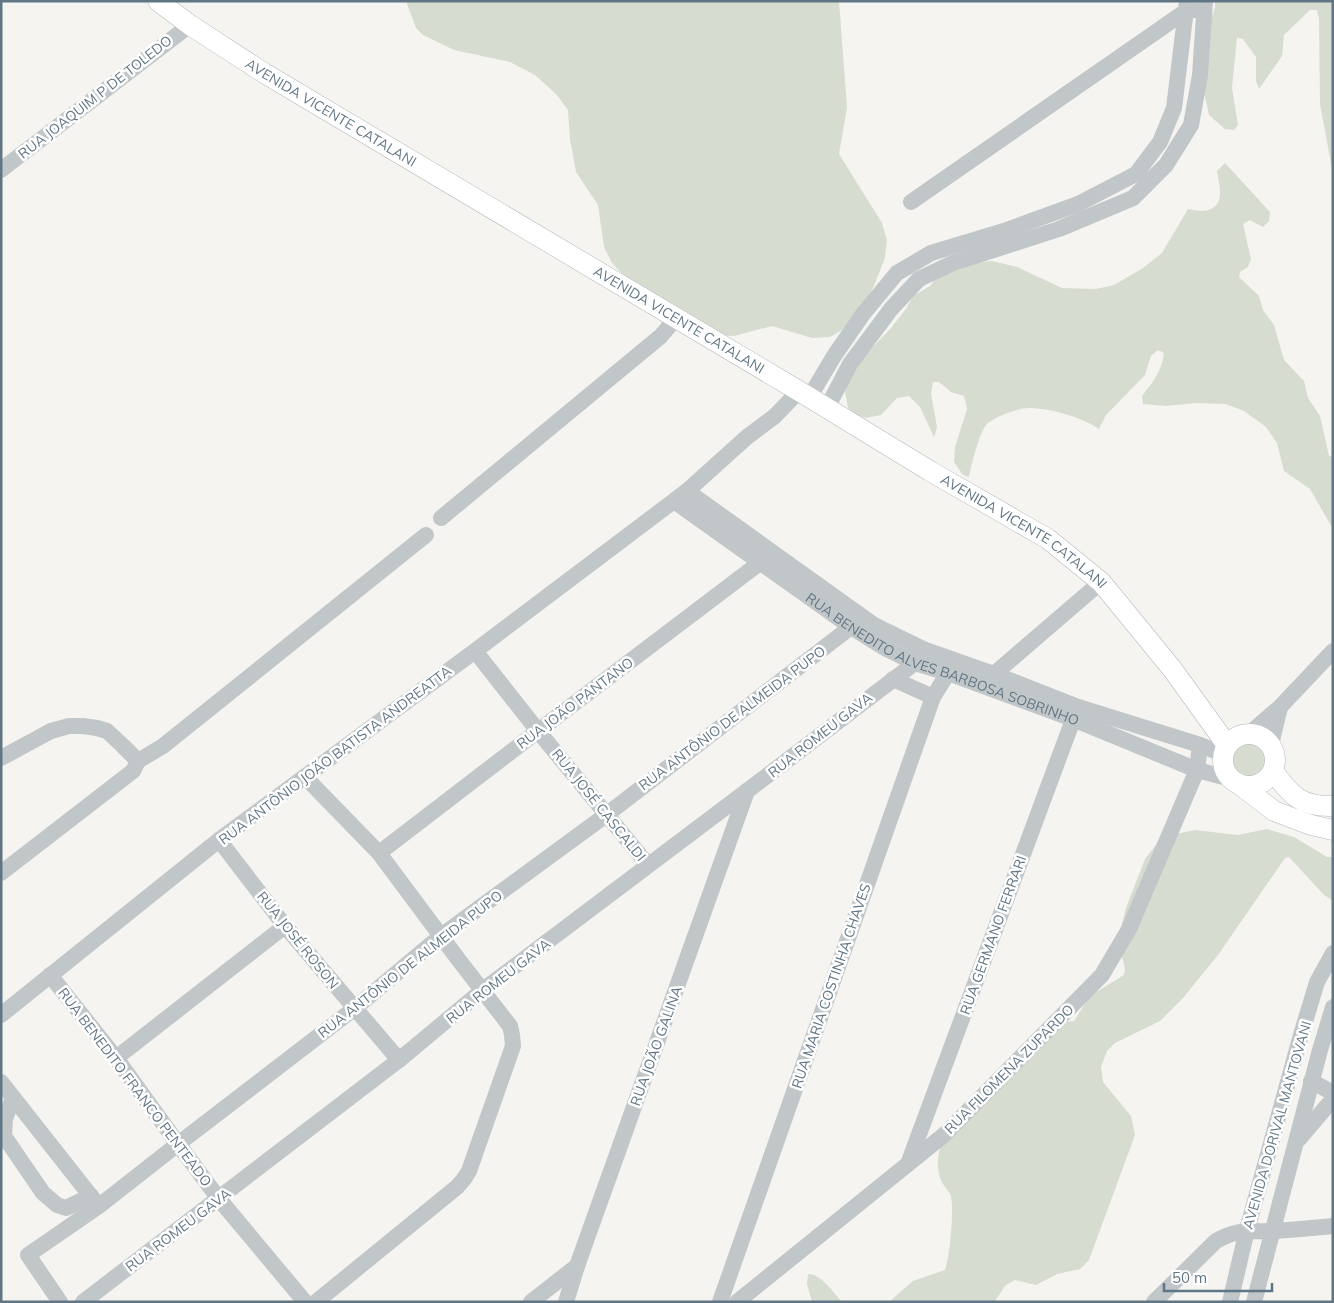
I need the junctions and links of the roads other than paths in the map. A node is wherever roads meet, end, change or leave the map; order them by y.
1 (158, 1) edge
2 (1205, 5) edge
3 (1187, 6) edge
4 (190, 25) junction
5 (1148, 158) junction
6 (1, 170) edge
7 (1162, 170) junction
8 (911, 202) dead end
9 (676, 318) junction
10 (804, 394) junction
11 (827, 408) junction
12 (687, 491) junction
13 (674, 501) junction
14 (441, 518) dead end
15 (426, 535) dead end
16 (766, 557) junction
17 (1101, 582) junction
18 (855, 621) junction
19 (475, 651) junction
20 (1333, 651) edge
21 (919, 656) junction
22 (948, 674) junction
23 (994, 674) junction
24 (894, 679) junction
25 (933, 697) junction
26 (1280, 707) junction
27 (1075, 713) junction
28 (538, 731) junction
29 (1236, 742) junction
30 (1200, 745) junction
31 (1272, 745) junction
32 (1, 758) edge
33 (136, 766) junction
34 (1197, 770) junction
35 (1274, 772) junction
36 (305, 777) junction
37 (1235, 782) junction
38 (747, 791) junction
39 (1333, 806) edge
40 (606, 815) junction
41 (1333, 830) edge
42 (219, 840) junction
43 (378, 853) junction
44 (648, 865) junction
45 (1, 873) edge
46 (285, 926) junction
47 (441, 936) junction
48 (1333, 953) edge
49 (50, 975) junction
50 (483, 990) junction
51 (1333, 1007) edge
52 (355, 1008) junction
53 (1, 1015) edge
54 (116, 1058) junction
55 (399, 1060) junction
56 (1311, 1081) junction
57 (1, 1082) edge
58 (1333, 1093) edge
59 (13, 1098) junction
60 (1333, 1099) edge
61 (1272, 1143) junction
62 (178, 1144) junction
63 (1295, 1144) junction
64 (908, 1164) junction
65 (219, 1199) junction
66 (95, 1201) junction
67 (1333, 1226) edge
68 (1247, 1230) junction
69 (1272, 1231) junction
70 (577, 1266) junction
71 (60, 1302) edge
72 (83, 1302) edge
73 (305, 1302) edge
74 (316, 1302) edge
75 (531, 1302) edge
76 (566, 1302) edge
77 (720, 1302) edge
78 (737, 1302) edge
79 (1154, 1302) edge
80 (1230, 1302) edge
81 (1254, 1302) edge

1 - 4 main road, AVENIDA VICENTE CATALANI
2 - 3 street
2 - 7 street
3 - 5 street
3 - 8 street
4 - 6 street, RUA JOAQUIM P DE TOLEDO
4 - 9 main road, AVENIDA VICENTE CATALANI
5 - 7 street
5 - 10 street
7 - 11 street
9 - 10 main road, AVENIDA VICENTE CATALANI
9 - 14 street
10 - 11 main road, AVENIDA VICENTE CATALANI
10 - 12 street
11 - 17 main road, AVENIDA VICENTE CATALANI
12 - 13 street, RUA ANTÔNIO JOÃO BATISTA ANDREATTA
12 - 16 street, RUA BENEDITO ALVES BARBOSA SOBRINHO
13 - 16 street, RUA BENEDITO ALVES BARBOSA SOBRINHO
13 - 19 street, RUA ANTÔNIO JOÃO BATISTA ANDREATTA
15 - 33 street
16 - 18 street, RUA BENEDITO ALVES BARBOSA SOBRINHO
16 - 28 street, RUA JOÃO PANTANO
17 - 23 street
17 - 29 main road, AVENIDA VICENTE CATALANI
18 - 21 street, RUA BENEDITO ALVES BARBOSA SOBRINHO
18 - 40 street, RUA ANTÔNIO DE ALMEIDA PUPO
19 - 28 street, RUA JOSÉ CASCALDI
19 - 36 street, RUA ANTÔNIO JOÃO BATISTA ANDREATTA
20 - 26 street
21 - 22 street, RUA BENEDITO ALVES BARBOSA SOBRINHO
21 - 23 street, RUA BENEDITO ALVES BARBOSA SOBRINHO
21 - 24 street, RUA ROMEU GAVA
22 - 25 street, RUA MARIA COSTINHA CHAVES
22 - 27 street, RUA BENEDITO ALVES BARBOSA SOBRINHO
23 - 27 street, RUA BENEDITO ALVES BARBOSA SOBRINHO
24 - 25 street
24 - 38 street, RUA ROMEU GAVA
25 - 77 street, RUA MARIA COSTINHA CHAVES
26 - 29 street
26 - 31 street
27 - 30 street, RUA BENEDITO ALVES BARBOSA SOBRINHO
27 - 34 street, RUA BENEDITO ALVES BARBOSA SOBRINHO
27 - 64 street, RUA GERMANO FERRARI
28 - 40 street, RUA JOSÉ CASCALDI
28 - 43 street, RUA JOÃO PANTANO
29 - 30 street, RUA BENEDITO ALVES BARBOSA SOBRINHO
29 - 31 main road
29 - 37 main road
30 - 34 street, RUA FILOMENA ZUPARDO
31 - 35 main road
32 - 33 street
33 - 45 street
34 - 37 street, RUA BENEDITO ALVES BARBOSA SOBRINHO
34 - 64 street, RUA FILOMENA ZUPARDO
35 - 37 main road
35 - 39 main road
36 - 42 street, RUA ANTÔNIO JOÃO BATISTA ANDREATTA
36 - 43 street
37 - 41 main road, RUA BENEDITO ALVES BARBOSA SOBRINHO
38 - 44 street, RUA ROMEU GAVA
38 - 70 street, RUA JOÃO GALINA
40 - 44 street, RUA JOSÉ CASCALDI
40 - 47 street, RUA ANTÔNIO DE ALMEIDA PUPO
42 - 46 street, RUA JOSÉ ROSON
42 - 49 street, RUA ANTÔNIO JOÃO BATISTA ANDREATTA
43 - 47 street
44 - 50 street, RUA ROMEU GAVA
46 - 52 street, RUA JOSÉ ROSON
46 - 54 street
47 - 50 street
47 - 52 street, RUA ANTÔNIO DE ALMEIDA PUPO
48 - 61 street, AVENIDA DORIVAL MANTOVANI
49 - 53 street, RUA ANTÔNIO JOÃO BATISTA ANDREATTA
49 - 54 street, RUA BENEDITO FRANCO PENTEADO
50 - 55 street, RUA ROMEU GAVA
50 - 74 street
51 - 56 street, AVENIDA DORIVAL MANTOVANI
52 - 55 street, RUA JOSÉ ROSON
52 - 62 street, RUA ANTÔNIO DE ALMEIDA PUPO
54 - 62 street, RUA BENEDITO FRANCO PENTEADO
55 - 65 street, RUA ROMEU GAVA
56 - 58 street
56 - 63 street, AVENIDA DORIVAL MANTOVANI
57 - 59 street
59 - 66 street
59 - 66 street
60 - 63 street
61 - 63 street
61 - 68 street, AVENIDA DORIVAL MANTOVANI
62 - 65 street, RUA BENEDITO FRANCO PENTEADO
62 - 66 street, RUA ANTÔNIO DE ALMEIDA PUPO
63 - 69 street, AVENIDA DORIVAL MANTOVANI
64 - 78 street, RUA FILOMENA ZUPARDO
65 - 72 street, RUA ROMEU GAVA
65 - 73 street, RUA BENEDITO FRANCO PENTEADO
66 - 71 street, RUA ANTÔNIO DE ALMEIDA PUPO
67 - 69 street
68 - 69 street
68 - 79 street
68 - 80 street, AVENIDA DORIVAL MANTOVANI
69 - 81 street, AVENIDA DORIVAL MANTOVANI
70 - 75 street
70 - 76 street, RUA JOÃO GALINA

